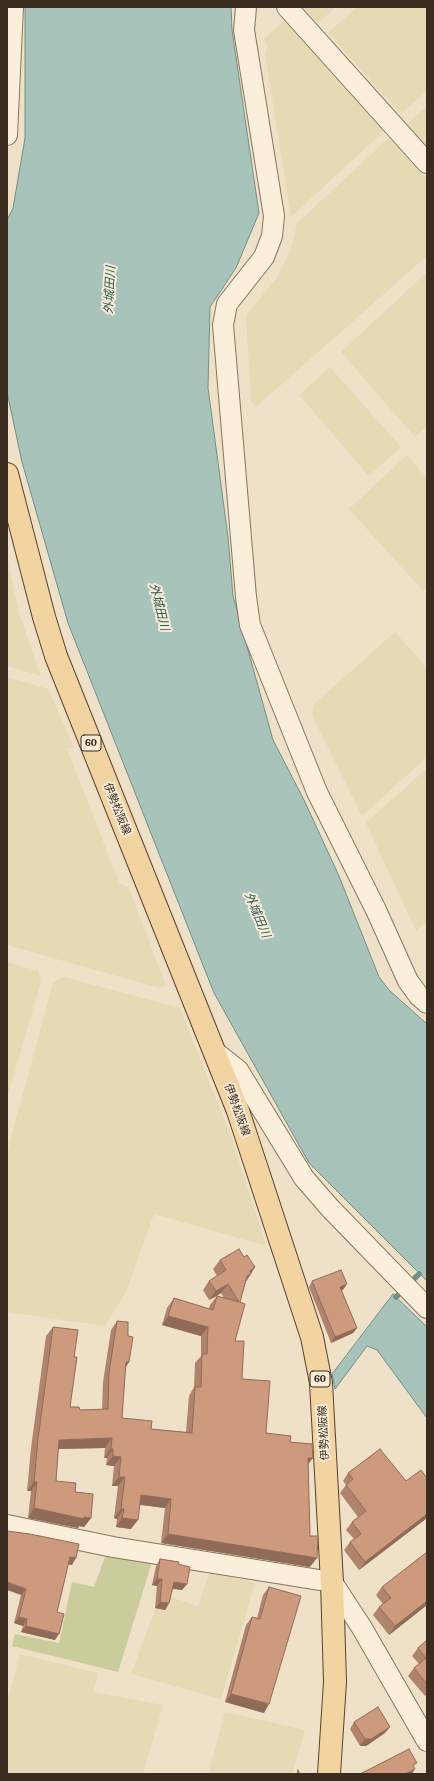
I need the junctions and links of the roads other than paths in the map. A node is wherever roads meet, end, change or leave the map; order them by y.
1 (13, 7) edge
2 (246, 7) edge
3 (287, 7) edge
4 (7, 135) edge
5 (427, 164) edge
6 (7, 474) edge
7 (427, 1004) edge
8 (214, 1051) junction
9 (427, 1308) edge
10 (7, 1525) edge
11 (332, 1582) junction
12 (427, 1740) edge
13 (329, 1774) edge

1 - 4 street
2 - 7 street
3 - 5 street
6 - 8 main road, 伊勢松阪線 / 60
8 - 9 street
8 - 11 main road, 伊勢松阪線 / 60
10 - 11 street
11 - 12 street
11 - 13 main road, 伊勢松阪線 / 60

